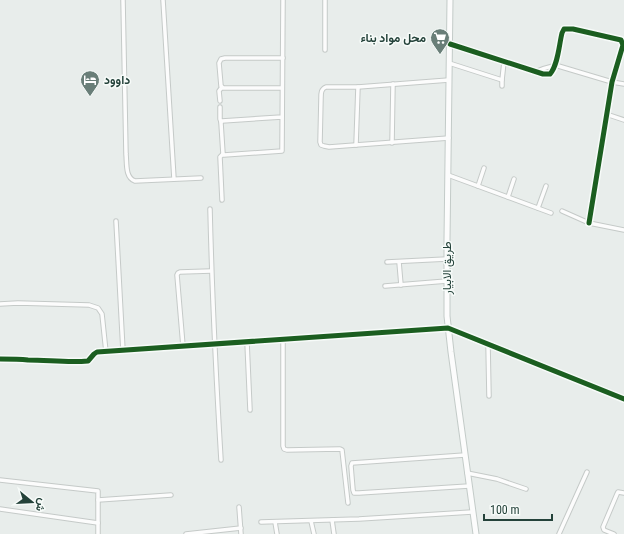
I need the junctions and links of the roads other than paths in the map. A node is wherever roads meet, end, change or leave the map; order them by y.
1 (123, 0) edge
2 (163, 0) edge
3 (283, 0) edge
4 (326, 0) edge
5 (450, 0) edge
6 (450, 44) junction
7 (325, 50) dead end
8 (283, 58) junction
9 (504, 62) junction
10 (449, 63) junction
11 (555, 65) junction
12 (536, 72) junction
13 (449, 80) junction
14 (502, 80) junction
15 (612, 82) junction
16 (393, 84) junction
17 (624, 84) edge
18 (502, 86) dead end
19 (222, 87) junction
20 (358, 87) junction
21 (282, 88) junction
22 (220, 101) dead end
23 (220, 107) dead end
24 (606, 114) junction
25 (282, 118) junction
26 (624, 120) edge
27 (221, 122) junction
28 (448, 138) junction
29 (392, 143) junction
30 (356, 145) junction
31 (223, 154) junction
32 (484, 168) dead end
33 (448, 175) junction
34 (201, 178) dead end
35 (174, 179) junction
36 (514, 179) dead end
37 (478, 186) junction
38 (546, 186) dead end
39 (508, 197) junction
40 (222, 200) dead end
41 (538, 208) junction
42 (210, 209) dead end
43 (562, 211) dead end
44 (551, 213) dead end
45 (116, 221) dead end
46 (589, 223) junction
47 (624, 230) edge
48 (447, 258) junction
49 (387, 262) dead end
50 (399, 262) junction
51 (211, 271) junction
52 (447, 281) junction
53 (401, 285) junction
54 (385, 286) dead end
55 (0, 304) edge
56 (448, 328) junction
57 (283, 340) junction
58 (247, 342) junction
59 (214, 344) junction
60 (488, 344) junction
61 (184, 346) junction
62 (123, 351) junction
63 (106, 352) junction
64 (0, 359) edge
65 (489, 396) dead end
66 (624, 399) edge
67 (250, 410) dead end
68 (465, 455) junction
69 (221, 460) dead end
70 (587, 472) dead end
71 (467, 473) junction
72 (0, 480) edge
73 (469, 486) junction
74 (526, 489) dead end
75 (624, 493) edge
76 (171, 495) dead end
77 (98, 500) junction
78 (348, 503) dead end
79 (239, 507) dead end
80 (0, 509) edge
81 (472, 512) junction
82 (332, 520) junction
83 (311, 521) junction
84 (261, 522) dead end
85 (275, 522) junction
86 (98, 523) junction
87 (241, 528) junction
88 (202, 533) edge
89 (607, 533) edge
90 (98, 534) edge
91 (186, 534) edge
92 (241, 534) edge
93 (277, 534) edge
94 (314, 534) edge
95 (334, 534) edge
96 (477, 534) edge
97 (559, 534) edge
98 (614, 534) edge

1 - 35 street
2 - 35 street
3 - 8 street
4 - 7 street
5 - 6 main road, طريق الابيار
6 - 9 street
6 - 10 main road, طريق الابيار
8 - 19 street
8 - 21 street
9 - 12 street
9 - 14 street
10 - 13 main road, طريق الابيار
10 - 14 street
11 - 12 street
11 - 12 street
11 - 15 street
11 - 15 street
13 - 16 street
13 - 28 main road, طريق الابيار
14 - 18 street
15 - 17 street
15 - 24 street
16 - 20 street
16 - 29 street
19 - 21 street
19 - 22 street
20 - 30 street
20 - 30 street
21 - 25 street
23 - 27 street
24 - 26 street
24 - 46 street
25 - 27 street
25 - 31 street
27 - 31 street
28 - 29 street
28 - 33 main road, طريق الابيار
29 - 30 street
31 - 40 street
32 - 37 street
33 - 37 street
33 - 48 main road, طريق الابيار
34 - 35 street
36 - 39 street
37 - 39 street
38 - 41 street
39 - 41 street
41 - 44 street
42 - 51 street
43 - 46 street
45 - 62 street
46 - 47 street
48 - 50 street
48 - 52 main road, طريق الابيار
49 - 50 street
50 - 53 street
51 - 59 street
51 - 61 street
52 - 53 street
52 - 56 main road, طريق الابيار
53 - 54 street
55 - 63 street
56 - 57 street
56 - 60 street
56 - 68 main road, طريق الابيار
57 - 58 street
57 - 78 street
58 - 59 street
58 - 67 street
59 - 61 street
59 - 69 street
60 - 65 street
60 - 66 street
61 - 62 street
62 - 63 street
63 - 64 street
68 - 71 main road, طريق الابيار
68 - 73 street
70 - 97 street
71 - 73 main road, طريق الابيار
71 - 74 street
72 - 77 street
73 - 81 main road, طريق الابيار
75 - 89 street
76 - 77 street
77 - 86 street
79 - 87 street
80 - 86 street
81 - 82 street
81 - 96 main road, طريق الابيار
82 - 83 street
82 - 95 street
83 - 85 street
83 - 94 street
84 - 85 street
85 - 93 street
86 - 90 street
87 - 88 street
87 - 92 street
88 - 91 street
89 - 98 street

